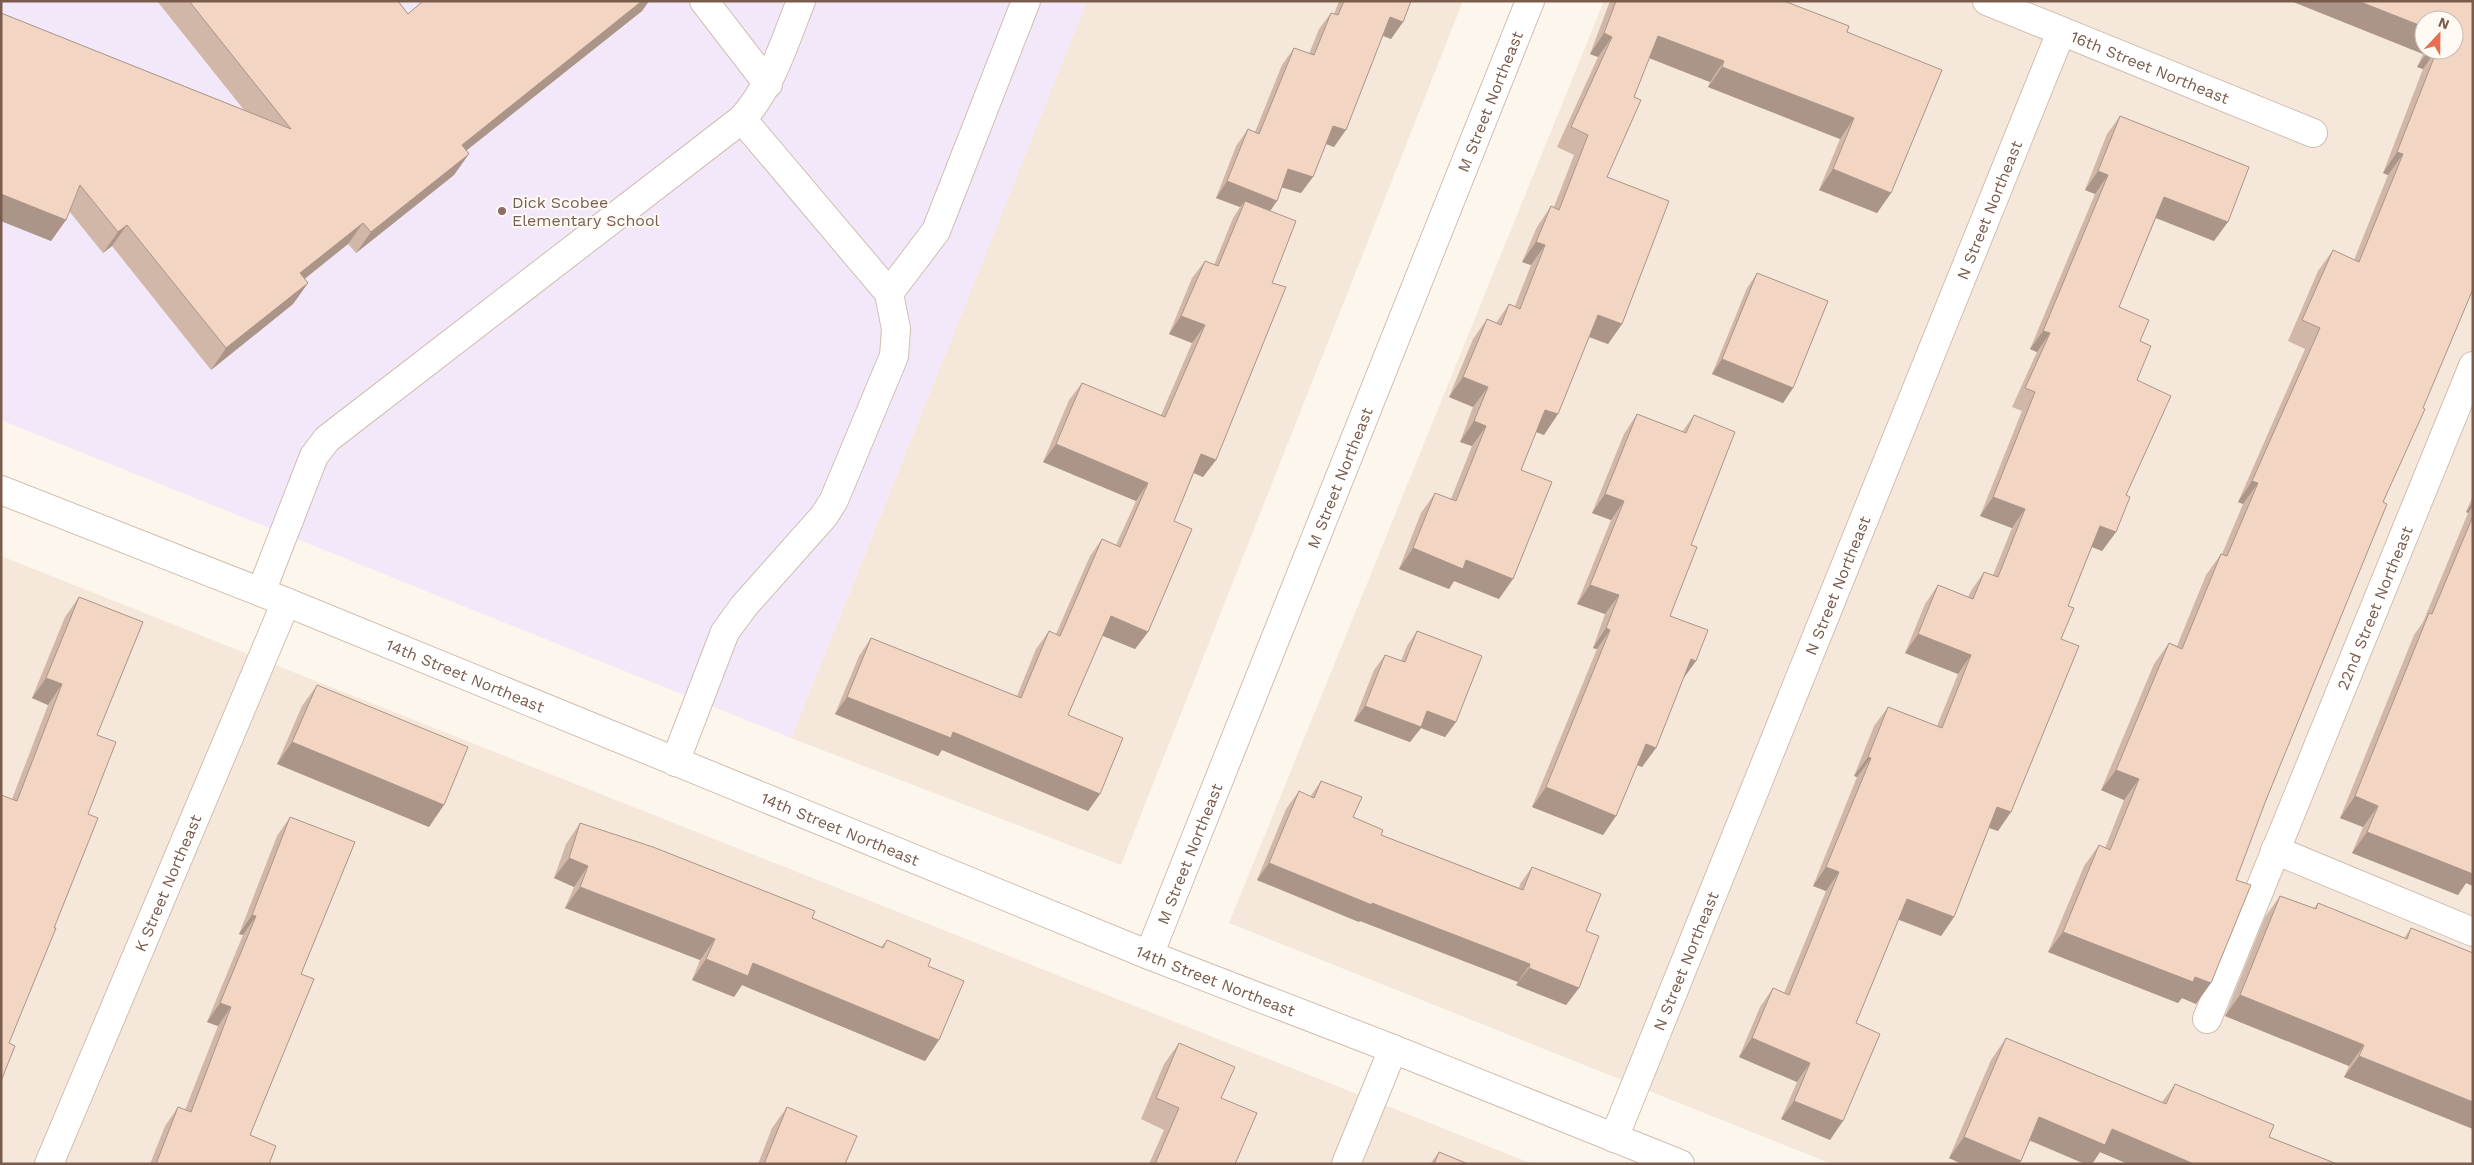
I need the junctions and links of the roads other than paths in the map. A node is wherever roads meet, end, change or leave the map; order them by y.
1 (704, 1) edge
2 (801, 1) edge
3 (1026, 1) edge
4 (1530, 1) edge
5 (1987, 1) edge
6 (2061, 32) junction
7 (768, 84) junction
8 (742, 119) junction
9 (2313, 133) dead end
10 (889, 293) junction
11 (2473, 366) edge
12 (1, 490) edge
13 (261, 592) junction
14 (286, 602) junction
15 (675, 762) junction
16 (2275, 850) junction
17 (2473, 932) edge
18 (1149, 956) junction
19 (2207, 1019) dead end
20 (1393, 1049) junction
21 (1614, 1138) junction
22 (49, 1164) edge
23 (1346, 1164) edge
24 (1680, 1164) edge

1 - 7 street
2 - 7 street
3 - 10 street
4 - 18 street, M Street Northeast
5 - 6 street, 16th Street Northeast
6 - 9 street, 16th Street Northeast
6 - 21 street, N Street Northeast
7 - 8 street
8 - 10 street
8 - 13 street
10 - 15 street
11 - 16 street, 22nd Street Northeast
12 - 13 street, 14th Street Northeast
13 - 14 street, 14th Street Northeast
14 - 15 street, 14th Street Northeast
14 - 22 street, K Street Northeast
15 - 18 street, 14th Street Northeast
16 - 17 street
16 - 19 street, 22nd Street Northeast
18 - 20 street, 14th Street Northeast
20 - 21 street, 14th Street Northeast
20 - 23 street
21 - 24 street, 14th Street Northeast

